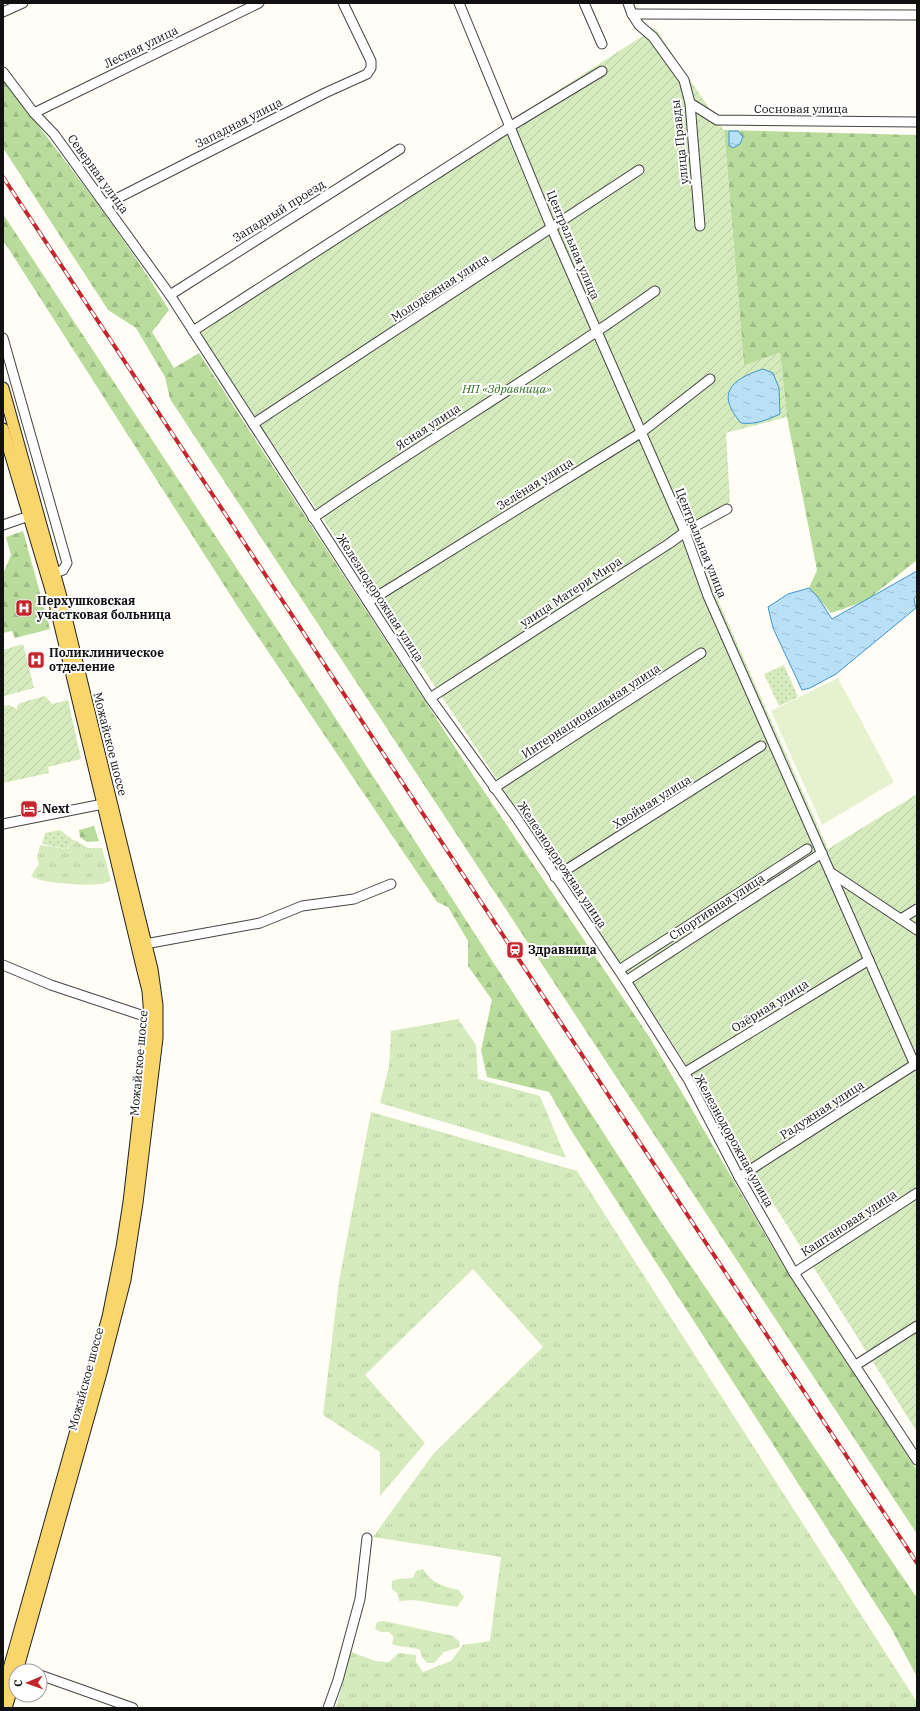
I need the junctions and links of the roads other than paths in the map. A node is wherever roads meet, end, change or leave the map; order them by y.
1 (23, 3) edge
2 (258, 3) edge
3 (343, 3) edge
4 (459, 3) edge
5 (584, 3) edge
6 (628, 3) edge
7 (3, 12) edge
8 (632, 14) junction
9 (917, 15) edge
10 (602, 44) dead end
11 (602, 71) dead end
12 (3, 72) edge
13 (690, 103) junction
14 (34, 113) junction
15 (917, 122) edge
16 (511, 126) junction
17 (400, 148) dead end
18 (639, 170) dead end
19 (106, 204) junction
20 (700, 226) dead end
21 (552, 229) junction
22 (655, 291) dead end
23 (170, 295) junction
24 (193, 331) junction
25 (598, 332) junction
26 (3, 338) edge
27 (710, 379) dead end
28 (3, 388) edge
29 (253, 424) junction
30 (3, 428) edge
31 (642, 432) junction
32 (727, 509) dead end
33 (29, 516) junction
34 (314, 518) junction
35 (3, 524) edge
36 (685, 532) junction
37 (55, 572) junction
38 (368, 602) junction
39 (701, 653) dead end
40 (430, 698) junction
41 (761, 746) dead end
42 (494, 788) junction
43 (103, 804) junction
44 (3, 824) edge
45 (807, 849) dead end
46 (822, 853) junction
47 (830, 872) junction
48 (555, 877) junction
49 (391, 884) dead end
50 (917, 909) edge
51 (901, 919) junction
52 (917, 930) edge
53 (145, 944) junction
54 (869, 960) junction
55 (3, 965) edge
56 (618, 970) junction
57 (626, 981) junction
58 (150, 1018) junction
59 (916, 1064) edge
60 (684, 1073) junction
61 (739, 1177) junction
62 (917, 1193) edge
63 (794, 1273) junction
64 (917, 1326) edge
65 (856, 1366) junction
66 (917, 1460) edge
67 (367, 1538) dead end
68 (22, 1663) edge
69 (48, 1678) edge
70 (6, 1692) edge
71 (6, 1708) edge
72 (133, 1708) edge
73 (328, 1708) edge

1 - 7 street
2 - 14 street, Лесная улица
3 - 19 street, Западная улица
4 - 16 street, Центральная улица
5 - 10 street
6 - 8 street, улица Правды
8 - 9 street
8 - 13 street, улица Правды
11 - 16 street
12 - 14 street, Северная улица
13 - 15 street, Сосновая улица
13 - 20 street, улица Правды
14 - 19 street, Северная улица
16 - 21 street, Центральная улица
16 - 24 street
17 - 23 street, Западный проезд
18 - 21 street, Молодёжная улица
19 - 23 street, Северная улица
21 - 25 street, Центральная улица
21 - 29 street, Молодёжная улица
22 - 25 street, Ясная улица
23 - 24 street, Железнодорожная улица
24 - 29 street, Железнодорожная улица
25 - 31 street, Центральная улица
25 - 34 street, Ясная улица
26 - 37 street
27 - 31 street, Зелёная улица
28 - 37 main road, Можайское шоссе
29 - 34 street, Железнодорожная улица
30 - 33 main road, Можайское шоссе
31 - 36 street, Центральная улица
31 - 38 street, Зелёная улица
32 - 36 street, улица Матери Мира
33 - 35 street
33 - 43 main road, Можайское шоссе
34 - 38 street, Железнодорожная улица
36 - 40 street, улица Матери Мира
36 - 46 street, Центральная улица
37 - 53 main road, Можайское шоссе
38 - 40 street, Железнодорожная улица
39 - 42 street, Интернациональная улица
40 - 42 street, Железнодорожная улица
41 - 48 street, Хвойная улица
42 - 48 street, Железнодорожная улица
43 - 44 street
43 - 58 main road, Можайское шоссе
45 - 56 street
46 - 47 street, Центральная улица
46 - 57 street, Спортивная улица
47 - 51 street
47 - 54 street, Центральная улица
48 - 56 street, Железнодорожная улица
49 - 53 street
50 - 51 street
51 - 52 street
53 - 68 main road, Можайское шоссе
54 - 59 street, Центральная улица
54 - 60 street, Озёрная улица
55 - 58 street
56 - 57 street, Железнодорожная улица
57 - 60 street, Железнодорожная улица
58 - 70 main road, Можайское шоссе
59 - 61 street, Радужная улица
60 - 61 street, Железнодорожная улица
61 - 63 street, Железнодорожная улица
62 - 63 street, Каштановая улица
63 - 65 street, Железнодорожная улица
64 - 65 street
65 - 66 street, Железнодорожная улица
67 - 73 street
69 - 72 street
70 - 71 main road, Можайское шоссе

